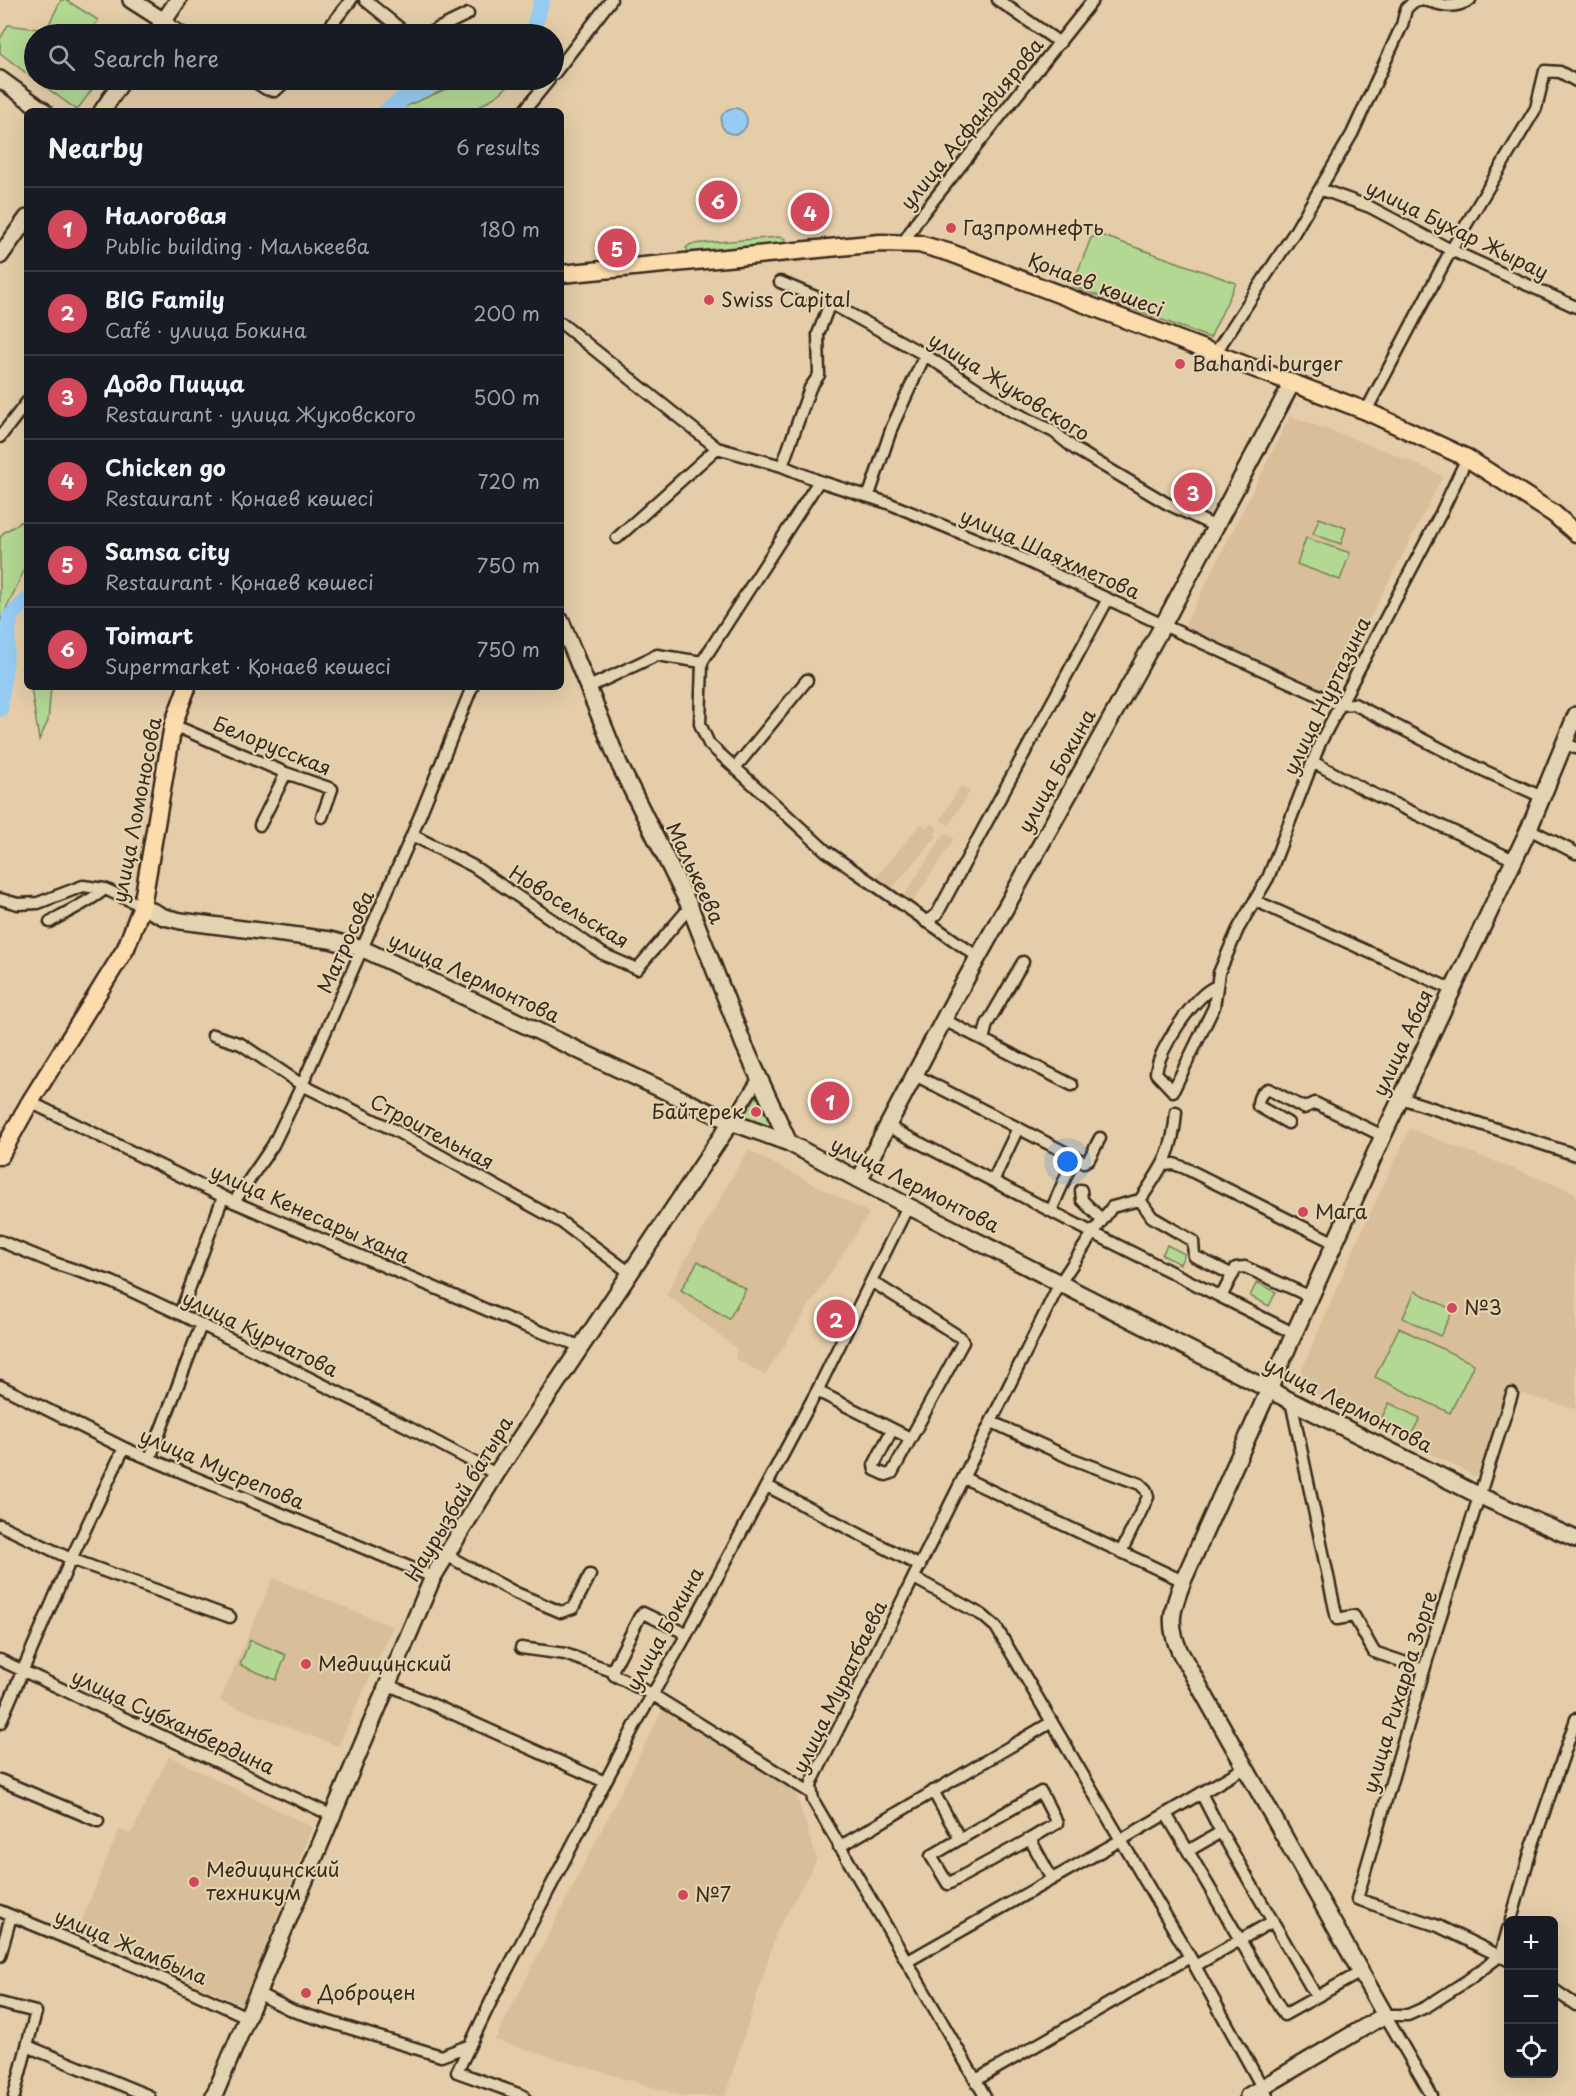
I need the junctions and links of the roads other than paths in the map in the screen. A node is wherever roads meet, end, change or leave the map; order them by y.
1 (131, 0) edge
2 (178, 0) edge
3 (351, 0) edge
4 (365, 0) edge
5 (611, 0) edge
6 (998, 0) edge
7 (1093, 0) edge
8 (1423, 0) edge
9 (1470, 0) edge
10 (468, 14) dead end
11 (164, 21) junction
12 (162, 24) edge
13 (169, 24) edge
14 (332, 24) edge
15 (395, 24) edge
16 (448, 24) edge
17 (1060, 43) junction
18 (564, 61) edge
19 (0, 78) edge
20 (1576, 81) edge
21 (116, 90) edge
22 (541, 90) edge
23 (40, 108) edge
24 (104, 108) edge
25 (526, 108) edge
26 (1320, 189) junction
27 (24, 222) edge
28 (903, 243) junction
29 (1451, 250) junction
30 (0, 256) edge
31 (564, 274) edge
32 (780, 282) dead end
33 (830, 303) junction
34 (1576, 308) edge
35 (564, 325) edge
36 (1216, 352) junction
37 (925, 355) junction
38 (1292, 383) junction
39 (24, 406) edge
40 (1366, 411) junction
41 (0, 437) edge
42 (717, 448) junction
43 (1467, 458) junction
44 (782, 466) junction
45 (819, 481) junction
46 (869, 495) junction
47 (1216, 527) junction
48 (1576, 532) edge
49 (617, 538) dead end
50 (1108, 599) junction
51 (1162, 625) junction
52 (564, 628) edge
53 (702, 662) junction
54 (807, 680) dead end
55 (589, 687) junction
56 (186, 690) edge
57 (471, 690) edge
58 (1340, 705) junction
59 (1576, 715) edge
60 (173, 725) junction
61 (1570, 745) edge
62 (1313, 762) junction
63 (735, 768) junction
64 (285, 773) junction
65 (1540, 796) junction
66 (322, 817) dead end
67 (261, 825) dead end
68 (1528, 829) junction
69 (412, 835) junction
70 (1576, 853) edge
71 (1514, 860) junction
72 (105, 889) junction
73 (0, 898) edge
74 (1256, 901) junction
75 (142, 906) junction
76 (690, 907) junction
77 (50, 922) dead end
78 (926, 922) junction
79 (363, 949) junction
80 (978, 957) junction
81 (1023, 962) dead end
82 (1215, 987) junction
83 (1451, 989) junction
84 (944, 1020) junction
85 (213, 1035) dead end
86 (983, 1040) junction
87 (915, 1075) junction
88 (759, 1078) junction
89 (302, 1085) junction
90 (1072, 1085) dead end
91 (1401, 1098) junction
92 (30, 1102) junction
93 (1176, 1112) dead end
94 (731, 1122) junction
95 (1288, 1123) dead end
96 (888, 1126) junction
97 (1018, 1128) junction
98 (1383, 1136) junction
99 (1100, 1138) dead end
100 (789, 1143) junction
101 (1576, 1155) edge
102 (0, 1156) edge
103 (1074, 1158) junction
104 (1164, 1165) junction
105 (859, 1180) junction
106 (993, 1181) junction
107 (1081, 1190) dead end
108 (223, 1197) junction
109 (1140, 1200) junction
110 (234, 1202) junction
111 (908, 1206) junction
112 (1051, 1211) junction
113 (1102, 1220) junction
114 (1093, 1233) junction
115 (0, 1241) edge
116 (1335, 1243) junction
117 (629, 1272) junction
118 (1233, 1275) junction
119 (871, 1281) junction
120 (1060, 1283) junction
121 (1311, 1297) junction
122 (1221, 1298) junction
123 (180, 1314) junction
124 (201, 1325) junction
125 (1295, 1334) junction
126 (580, 1346) junction
127 (0, 1386) edge
128 (1270, 1390) junction
129 (817, 1391) junction
130 (1512, 1394) dead end
131 (1291, 1401) junction
132 (992, 1422) junction
133 (892, 1430) junction
134 (910, 1438) junction
135 (124, 1448) junction
136 (150, 1458) junction
137 (496, 1474) junction
138 (964, 1478) junction
139 (767, 1486) junction
140 (1480, 1496) junction
141 (0, 1525) edge
142 (1576, 1539) edge
143 (1121, 1552) junction
144 (446, 1555) junction
145 (71, 1559) junction
146 (920, 1566) junction
147 (590, 1575) dead end
148 (433, 1577) junction
149 (914, 1578) junction
150 (1183, 1581) junction
151 (230, 1617) dead end
152 (687, 1634) junction
153 (521, 1648) dead end
154 (0, 1660) edge
155 (1424, 1669) junction
156 (24, 1671) junction
157 (612, 1671) junction
158 (387, 1684) junction
159 (653, 1695) junction
160 (1576, 1719) edge
161 (1052, 1722) junction
162 (0, 1723) edge
163 (1244, 1768) junction
164 (0, 1780) edge
165 (605, 1782) junction
166 (933, 1791) junction
167 (811, 1793) junction
168 (1201, 1793) junction
169 (1166, 1814) junction
170 (331, 1815) junction
171 (98, 1821) dead end
172 (1221, 1832) junction
173 (960, 1839) junction
174 (1030, 1839) junction
175 (1121, 1840) junction
176 (839, 1847) junction
177 (1188, 1851) junction
178 (1053, 1879) junction
179 (5, 1913) edge
180 (1512, 1916) edge
181 (1273, 1921) junction
182 (1240, 1940) junction
183 (0, 1956) edge
184 (1504, 1958) edge
185 (1504, 1959) edge
186 (908, 1961) junction
187 (1192, 1961) junction
188 (1361, 1972) junction
189 (257, 1993) junction
190 (1558, 1993) edge
191 (1316, 1996) junction
192 (0, 2003) edge
193 (1576, 2005) edge
194 (1385, 2015) junction
195 (247, 2017) junction
196 (27, 2046) junction
197 (468, 2046) junction
198 (976, 2080) junction
199 (1264, 2092) edge
200 (14, 2096) edge
201 (149, 2096) edge
202 (213, 2096) edge
203 (524, 2096) edge
204 (986, 2096) edge
205 (1248, 2096) edge
206 (1432, 2096) edge

1 - 11 main road
2 - 11 main road
3 - 14 street
4 - 15 street
5 - 18 street
6 - 17 street
7 - 17 street, улица Асфандиярова
8 - 9 street
8 - 26 street
10 - 16 street
11 - 12 main road
11 - 13 street
17 - 28 street, улица Асфандиярова
19 - 23 main road
20 - 29 street
21 - 24 main road
22 - 25 street
26 - 29 street, улица Бухар Жырау
26 - 36 street
27 - 30 main road
28 - 31 main road, Қонаев көшесі
28 - 36 main road, Қонаев көшесі
29 - 34 street, улица Бухар Жырау
29 - 40 street
32 - 33 street, улица Жуковского
33 - 37 street, улица Жуковского
33 - 44 street
35 - 42 street, улица Шаяхметова
36 - 38 main road, Қонаев көшесі
37 - 46 street
37 - 47 street, улица Жуковского
38 - 40 main road, Қонаев көшесі
38 - 47 main road, улица Бокина
39 - 41 street
40 - 43 main road, Қонаев көшесі
42 - 44 street, улица Шаяхметова
42 - 49 street
43 - 48 main road, Қонаев көшесі
43 - 58 street, улица Нуртазина
44 - 45 street, улица Шаяхметова
45 - 46 street, улица Шаяхметова
45 - 53 street
46 - 50 street, улица Шаяхметова
47 - 51 main road, улица Бокина
50 - 51 street, улица Шаяхметова
50 - 78 street
51 - 58 street, улица Шаяхметова
51 - 80 main road, улица Бокина
52 - 55 main road, Малькеева
53 - 55 street
53 - 63 street
54 - 63 street
55 - 76 main road, Малькеева
56 - 60 main road, улица Ломоносова
57 - 69 street, Матросова
58 - 62 street, улица Нуртазина
58 - 65 street, улица Шаяхметова
59 - 61 main road, улица Абая
60 - 64 street, Белорусская
60 - 75 main road, улица Ломоносова
61 - 65 main road, улица Абая
62 - 71 street
62 - 74 street, улица Нуртазина
63 - 78 street
64 - 66 street, Белорусская
64 - 67 street
65 - 68 main road, улица Абая
68 - 70 street
68 - 71 main road, улица Абая
69 - 76 street, Новосельская
69 - 79 street, Матросова
71 - 83 main road, улица Абая
72 - 73 street
72 - 75 street
72 - 77 street
74 - 82 street, улица Нуртазина
74 - 83 street
75 - 79 main road, улица Лермонтова
75 - 92 main road, улица Ломоносова
76 - 88 main road, Малькеева
78 - 80 street
79 - 89 street, Матросова
79 - 94 main road, улица Лермонтова
80 - 84 main road, улица Бокина
81 - 86 street
82 - 82 street, улица Нуртазина
83 - 91 main road, улица Абая
84 - 86 street
84 - 87 main road, улица Бокина
85 - 89 street, Строительная
86 - 90 street
87 - 96 main road, улица Бокина
87 - 97 street
88 - 94 street
88 - 100 main road, Малькеева
89 - 110 street, Матросова
89 - 117 street, Строительная
91 - 98 main road, улица Абая
91 - 101 street
92 - 102 main road, улица Ломоносова
92 - 108 street, улица Кенесары хана
93 - 104 street
94 - 100 main road, улица Лермонтова
94 - 117 main road, Наурызбай батыра
95 - 98 street
96 - 105 main road, улица Бокина
96 - 106 street
97 - 103 street
97 - 106 street
98 - 116 main road, улица Абая
99 - 103 street
100 - 105 main road, улица Лермонтова
103 - 112 street
104 - 109 street
104 - 116 street
105 - 111 main road, улица Лермонтова
106 - 112 street
107 - 113 street
108 - 110 street, улица Кенесары хана
108 - 123 street
109 - 113 street, улица Муратбаева
109 - 118 street
110 - 126 street, улица Кенесары хана
111 - 119 street, улица Бокина
111 - 120 main road, улица Лермонтова
112 - 114 street
113 - 114 street, улица Муратбаева
114 - 120 street, улица Муратбаева
114 - 122 street
115 - 123 street, улица Курчатова
116 - 121 main road, улица Абая
117 - 126 main road, Наурызбай батыра
118 - 121 street
118 - 122 street
119 - 129 street, улица Бокина
119 - 134 street
120 - 128 main road, улица Лермонтова
120 - 132 street, улица Муратбаева
121 - 125 main road, улица Абая
122 - 125 street
123 - 124 street, улица Курчатова
124 - 136 street
124 - 137 street, улица Курчатова
125 - 128 main road, улица Абая
126 - 137 main road, Наурызбай батыра
127 - 135 street, улица Мусрепова
128 - 131 main road, улица Лермонтова
128 - 150 main road, улица Абая
129 - 133 street
129 - 139 street, улица Бокина
130 - 140 street, улица Рихарда Зорге
131 - 140 main road, улица Лермонтова
131 - 155 street
132 - 138 street, улица Муратбаева
132 - 143 street
133 - 134 street
133 - 134 street
135 - 136 street, улица Мусрепова
135 - 145 street
136 - 148 street, улица Мусрепова
137 - 144 main road, Наурызбай батыра
138 - 143 street
138 - 146 street, улица Муратбаева
139 - 146 street
139 - 152 street, улица Бокина
140 - 142 main road, улица Лермонтова
140 - 155 street, улица Рихарда Зорге
141 - 145 street
143 - 150 street
144 - 147 street
144 - 148 main road, Наурызбай батыра
145 - 151 street
145 - 156 street
146 - 149 street, улица Муратбаева
148 - 158 main road, Наурызбай батыра
149 - 161 street
149 - 167 street, улица Муратбаева
150 - 163 main road, улица Абая
152 - 157 street
152 - 159 street, улица Бокина
153 - 157 street
154 - 156 street, улица Субханбердина
155 - 184 street, улица Рихарда Зорге
156 - 162 street
156 - 170 street, улица Субханбердина
157 - 159 street
158 - 165 street
158 - 170 main road, Наурызбай батыра
159 - 165 street, улица Бокина
159 - 167 street
160 - 180 street
161 - 166 street
161 - 175 street
163 - 168 street
163 - 188 main road, улица Абая
164 - 171 street
165 - 197 street, улица Бокина
166 - 173 street
166 - 176 street
167 - 176 street, улица Муратбаева
168 - 169 street
168 - 172 street
169 - 175 street
169 - 177 street
170 - 189 main road, Наурызбай батыра
172 - 177 street
172 - 181 street
173 - 174 street
173 - 174 street
174 - 178 street
175 - 178 street
175 - 187 street
176 - 186 street, улица Муратбаева
177 - 182 street
178 - 186 street
179 - 183 street
179 - 195 street, улица Жамбыла
181 - 182 street
181 - 191 street
182 - 187 street
182 - 191 street
185 - 194 street
186 - 198 street, улица Муратбаева
187 - 198 street
187 - 199 street
188 - 191 street
188 - 194 main road, улица Абая
189 - 195 main road, Наурызбай батыра
189 - 197 street
190 - 193 street
192 - 196 street
194 - 199 main road
194 - 206 street
195 - 202 main road, Наурызбай батыра
196 - 200 street
196 - 201 street
197 - 203 street, улица Бокина
198 - 204 street, улица Муратбаева
199 - 205 main road

